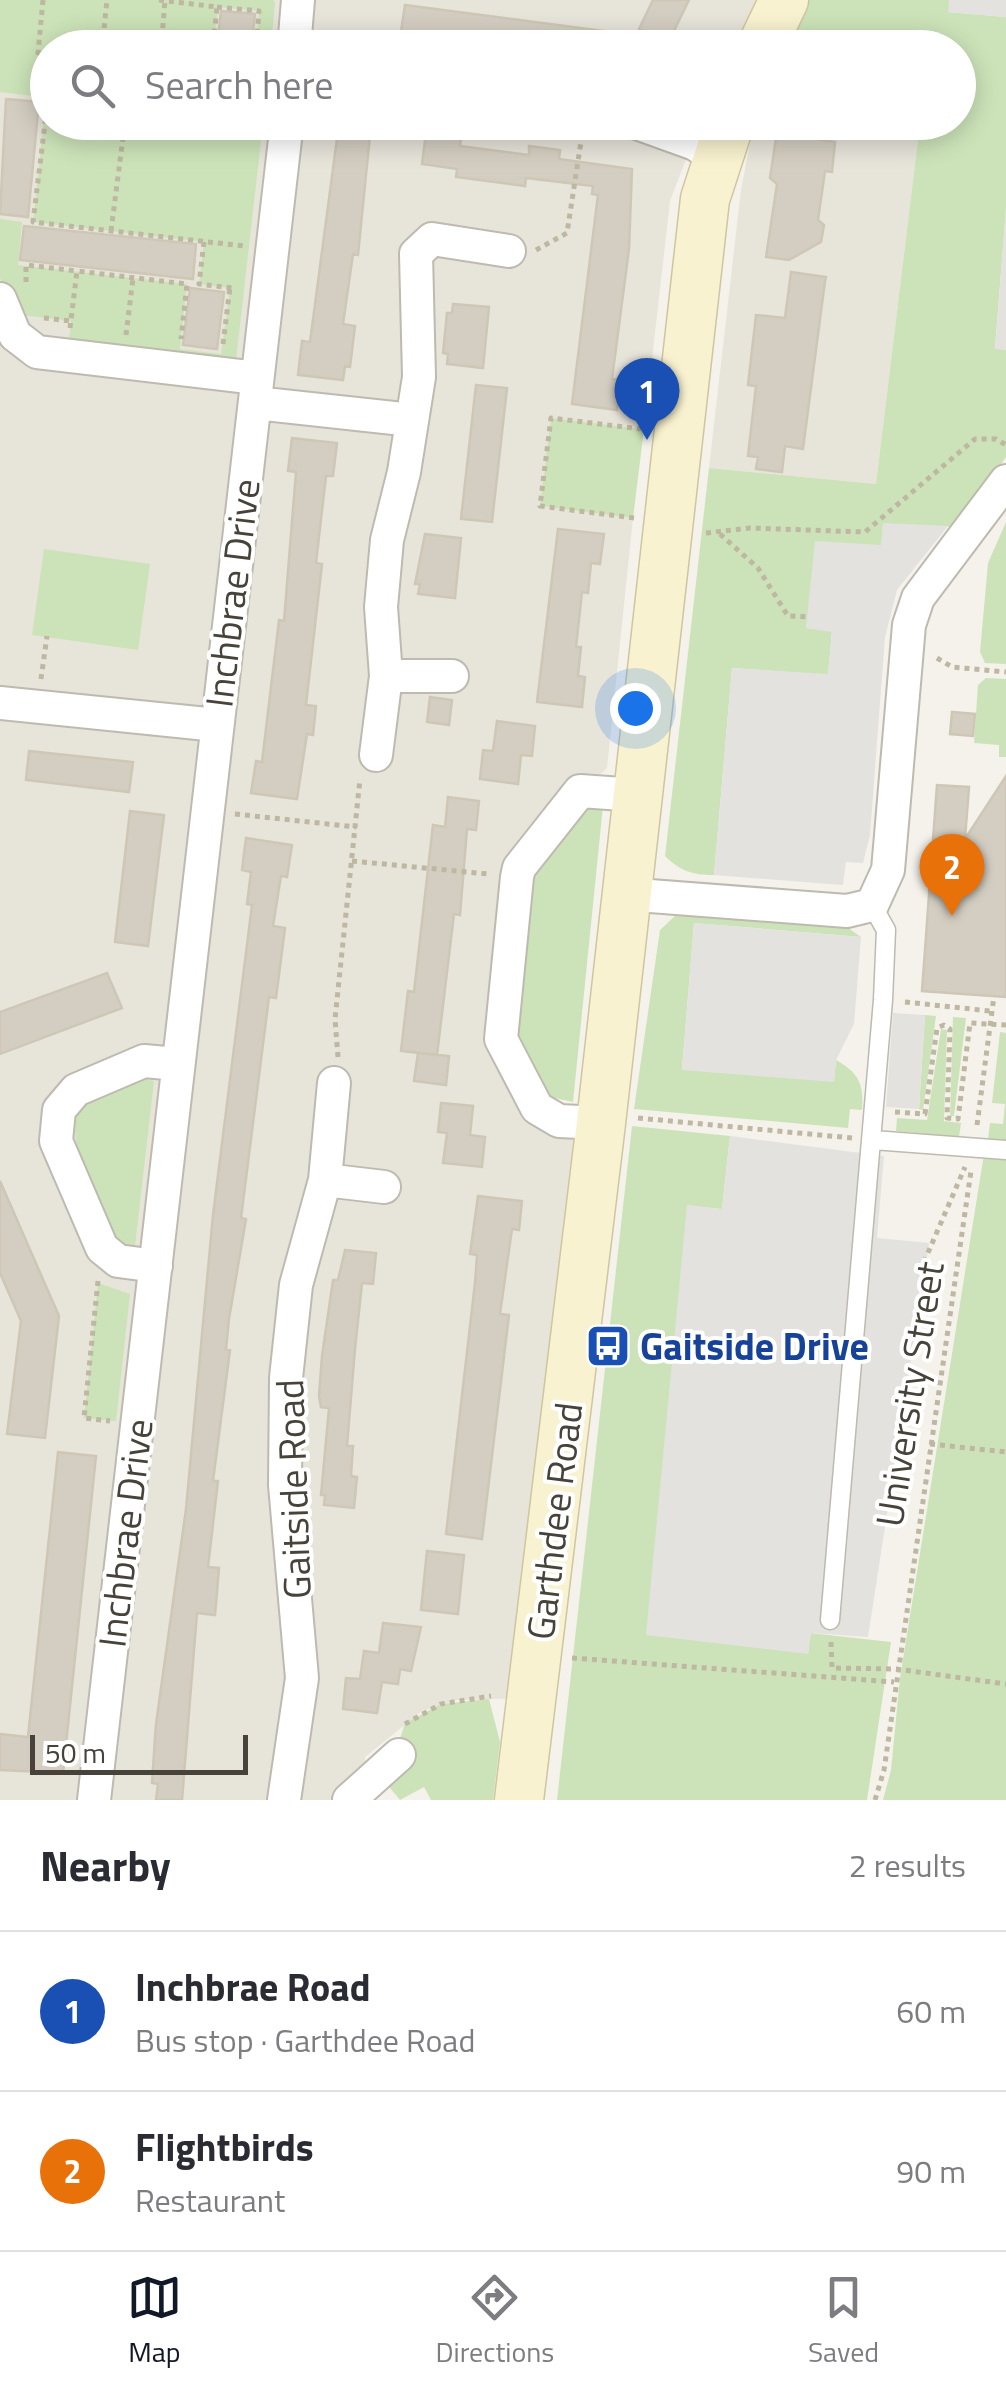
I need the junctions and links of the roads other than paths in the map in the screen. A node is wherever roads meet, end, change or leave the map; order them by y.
1 (298, 0) edge
2 (784, 0) edge
3 (296, 30) edge
4 (769, 30) edge
5 (285, 140) edge
6 (684, 140) edge
7 (723, 141) edge
8 (509, 251) road end
9 (13, 299) edge
10 (256, 391) junction
11 (412, 420) junction
12 (1006, 481) edge
13 (386, 676) junction
14 (452, 676) dead end
15 (0, 702) edge
16 (217, 725) junction
17 (376, 755) road end
18 (636, 795) junction
19 (624, 894) junction
20 (872, 905) junction
21 (178, 1064) junction
22 (334, 1083) road end
23 (601, 1123) junction
24 (873, 1140) junction
25 (1006, 1150) edge
26 (326, 1180) junction
27 (384, 1187) dead end
28 (156, 1266) junction
29 (830, 1620) dead end
30 (395, 1745) road end
31 (94, 1800) edge
32 (284, 1800) edge
33 (349, 1800) edge
34 (519, 1800) edge

1 - 3 street
2 - 4 street
5 - 10 street, Inchbrae Drive
6 - 7 street
7 - 18 street, Garthdee Road
8 - 11 street
9 - 10 street
10 - 11 street
10 - 16 street, Inchbrae Drive
11 - 13 street
12 - 20 street
13 - 14 street
13 - 17 street
15 - 16 street
16 - 21 street, Inchbrae Drive
18 - 19 street, Garthdee Road
18 - 23 street
19 - 20 street
19 - 23 street, Garthdee Road
20 - 24 lane
21 - 28 street, Inchbrae Drive
21 - 28 street
22 - 26 street, Gaitside Road
23 - 34 street, Garthdee Road
24 - 25 lane
24 - 29 lane
26 - 27 street
26 - 32 street, Gaitside Road
28 - 31 street, Inchbrae Drive
30 - 33 street

